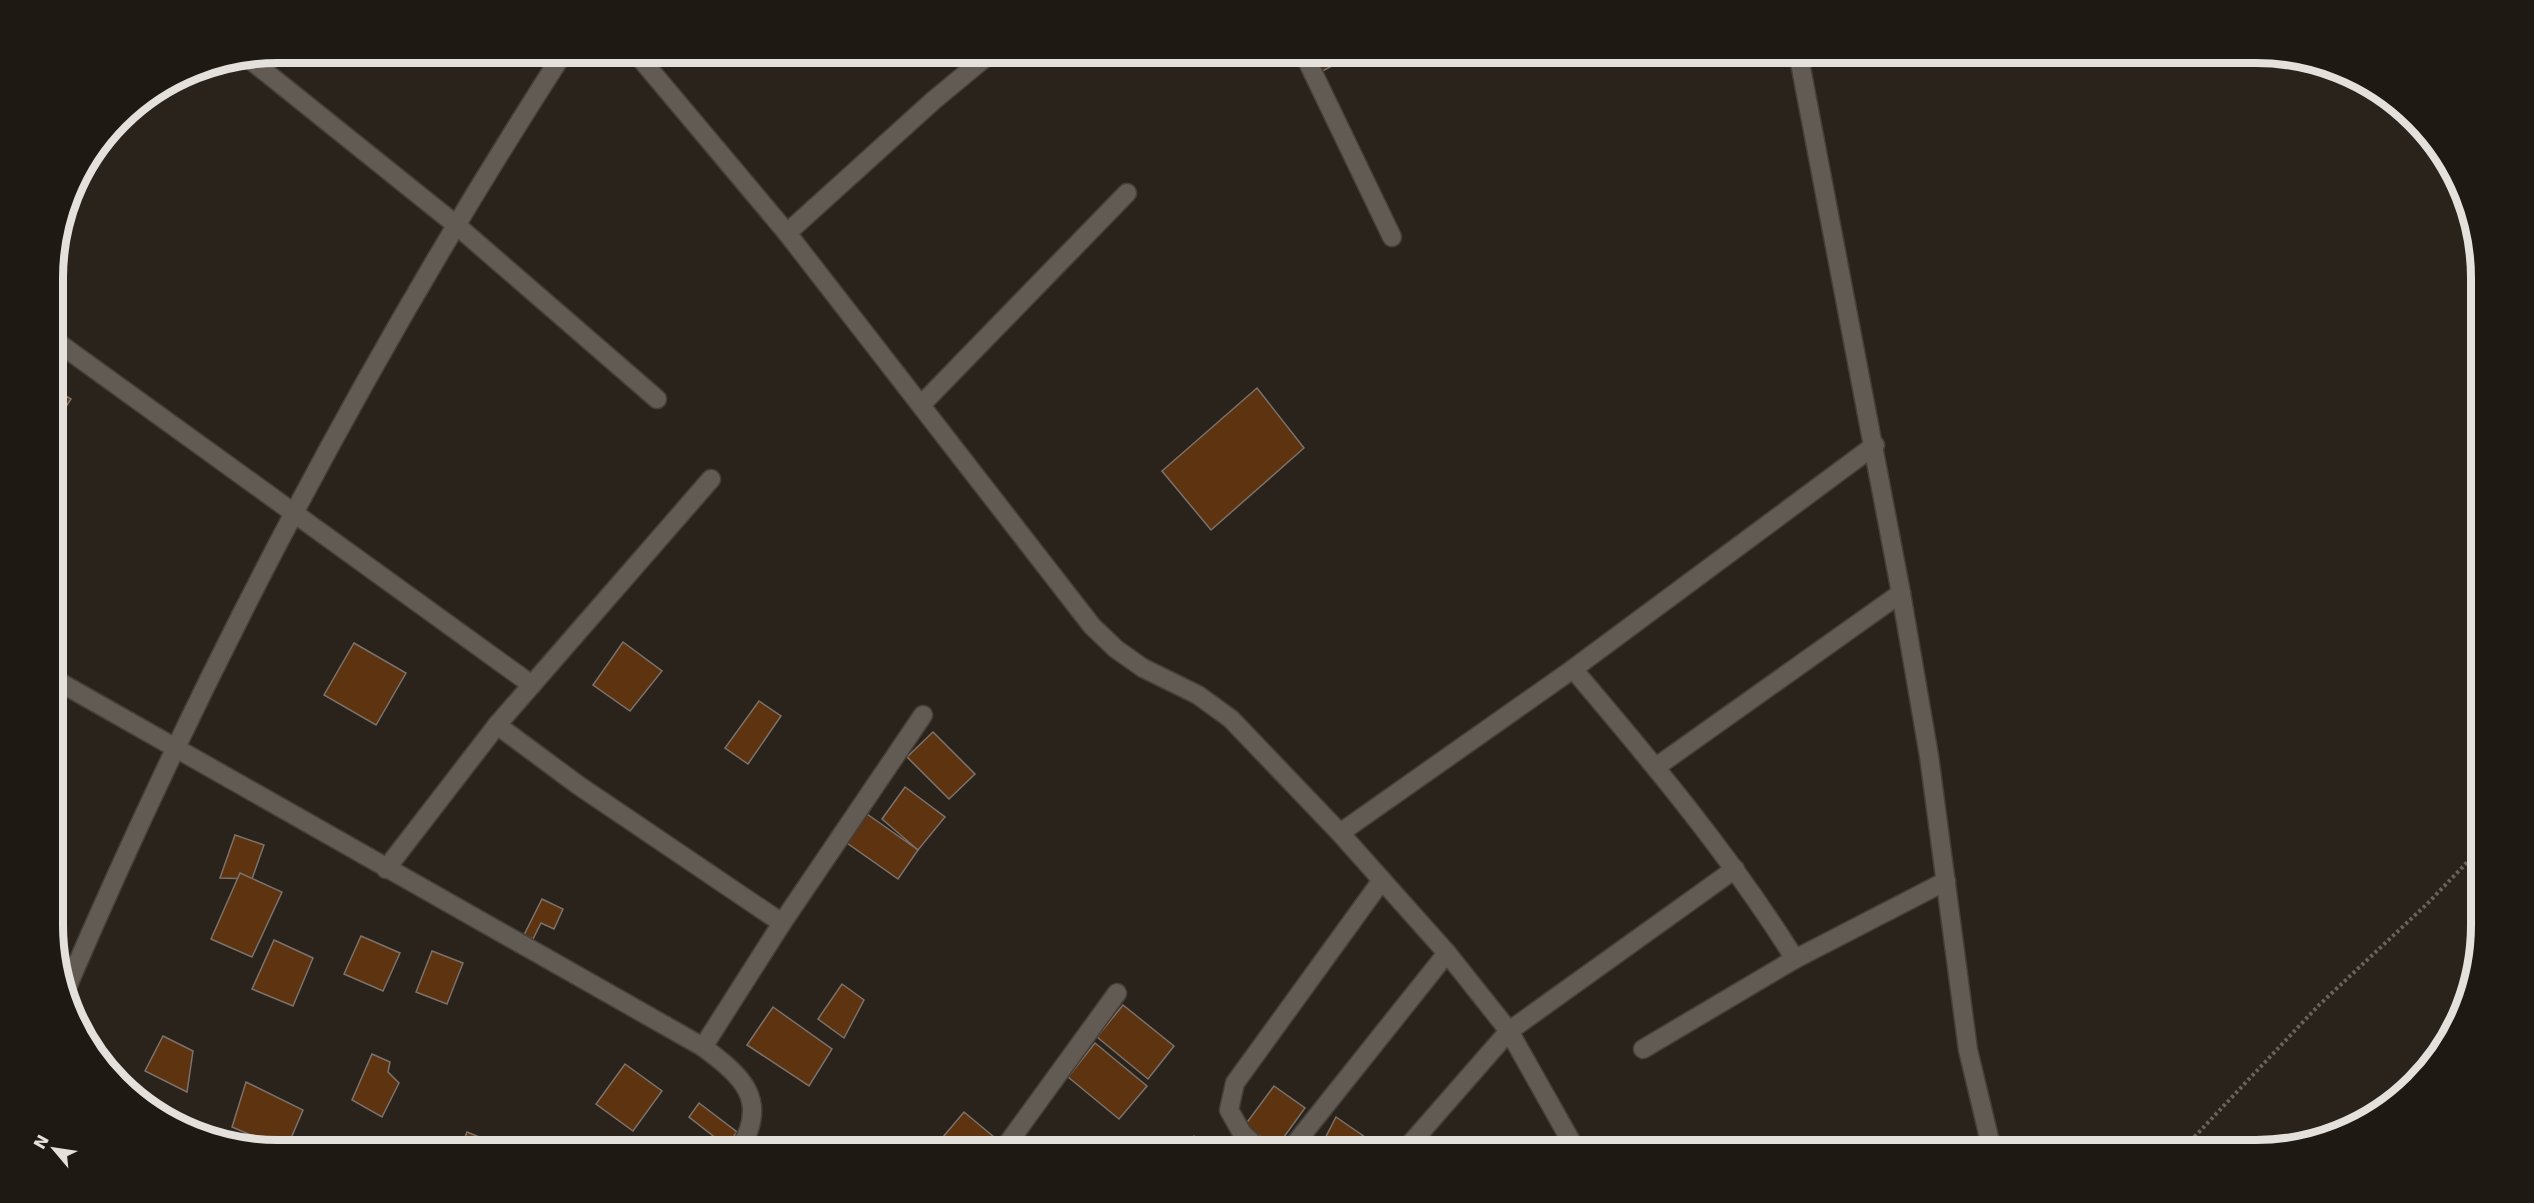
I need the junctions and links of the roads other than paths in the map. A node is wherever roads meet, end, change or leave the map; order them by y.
1 (557, 63) edge
2 (644, 63) edge
3 (979, 63) edge
4 (1307, 63) edge
5 (1800, 63) edge
6 (257, 64) edge
7 (1126, 193) dead end
8 (455, 224) junction
9 (787, 233) junction
10 (1392, 237) dead end
11 (63, 346) edge
12 (657, 399) dead end
13 (921, 405) junction
14 (1875, 445) junction
15 (711, 479) dead end
16 (293, 511) junction
17 (1901, 593) junction
18 (1573, 669) junction
19 (63, 684) edge
20 (532, 684) junction
21 (923, 715) dead end
22 (497, 725) junction
23 (176, 747) junction
24 (1656, 767) junction
25 (1340, 833) junction
26 (386, 869) junction
27 (1735, 869) junction
28 (1382, 880) junction
29 (1946, 881) junction
30 (782, 923) junction
31 (1447, 953) junction
32 (1795, 959) junction
33 (70, 981) edge
34 (1117, 993) dead end
35 (1509, 1031) junction
36 (703, 1047) junction
37 (1643, 1049) dead end
38 (743, 1140) edge
39 (1010, 1140) edge
40 (1249, 1140) edge
41 (1298, 1140) edge
42 (1413, 1140) edge
43 (1570, 1140) edge
44 (1990, 1140) edge

1 - 8 street
2 - 9 street
3 - 9 street
4 - 10 street
5 - 14 street
6 - 8 street
7 - 13 street
8 - 12 street
8 - 16 street
9 - 13 street
11 - 16 street
13 - 25 street
14 - 17 street
14 - 18 street
15 - 20 street
16 - 20 street
16 - 23 street
17 - 24 street
17 - 29 street
18 - 24 street
18 - 25 street
19 - 23 street
20 - 22 street
21 - 30 street
22 - 26 street
22 - 30 street
23 - 26 street
23 - 33 street
24 - 27 street
25 - 28 street
26 - 36 street
27 - 32 street
27 - 35 street
28 - 31 street
28 - 40 street
29 - 32 street
29 - 44 street
30 - 36 street
31 - 35 street
31 - 41 street
32 - 37 street
34 - 39 street
35 - 42 street
35 - 43 street
36 - 38 street

